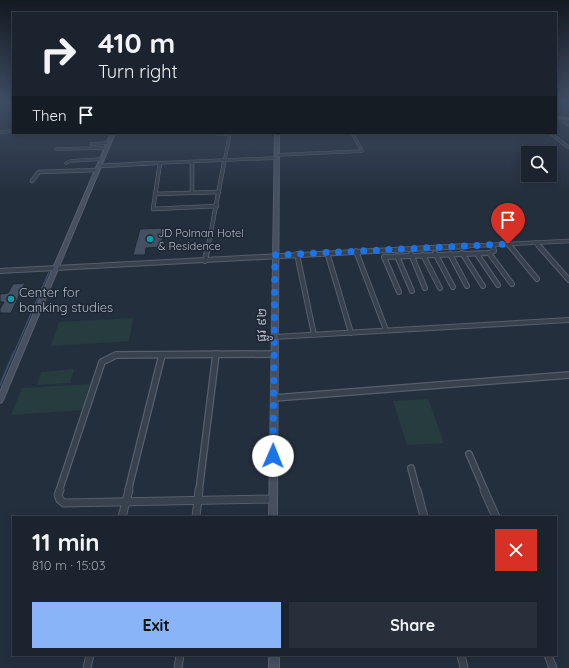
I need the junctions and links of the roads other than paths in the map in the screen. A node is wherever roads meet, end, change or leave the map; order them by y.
1 (11, 131) edge
2 (0, 132) edge
3 (113, 134) edge
4 (217, 134) edge
5 (230, 134) edge
6 (277, 134) edge
7 (353, 134) edge
8 (551, 134) edge
9 (91, 144) dead end
10 (107, 146) junction
11 (568, 146) edge
12 (56, 149) dead end
13 (276, 156) junction
14 (102, 158) junction
15 (225, 160) junction
16 (192, 162) junction
17 (160, 163) junction
18 (66, 164) dead end
19 (98, 168) junction
20 (32, 181) dead end
21 (192, 192) junction
22 (219, 192) junction
23 (155, 194) junction
24 (217, 206) junction
25 (569, 241) edge
26 (536, 243) junction
27 (508, 244) junction
28 (493, 245) junction
29 (432, 248) junction
30 (407, 249) junction
31 (382, 250) junction
32 (356, 251) junction
33 (328, 252) junction
34 (462, 253) junction
35 (489, 253) junction
36 (297, 254) junction
37 (436, 254) junction
38 (450, 254) junction
39 (477, 254) junction
40 (275, 255) junction
41 (423, 255) junction
42 (397, 256) junction
43 (412, 256) junction
44 (384, 257) junction
45 (205, 260) junction
46 (56, 268) junction
47 (0, 271) edge
48 (537, 279) dead end
49 (569, 280) edge
50 (512, 284) dead end
51 (498, 285) dead end
52 (468, 286) dead end
53 (483, 286) dead end
54 (452, 287) dead end
55 (425, 288) dead end
56 (440, 288) dead end
57 (412, 291) dead end
58 (399, 292) dead end
59 (569, 320) edge
60 (386, 330) junction
61 (351, 332) junction
62 (314, 335) junction
63 (274, 337) junction
64 (216, 354) junction
65 (274, 354) junction
66 (162, 355) junction
67 (569, 375) edge
68 (274, 398) junction
69 (0, 400) edge
70 (469, 454) dead end
71 (411, 468) dead end
72 (273, 499) junction
73 (198, 501) junction
74 (126, 503) junction
75 (122, 516) edge
76 (196, 516) edge
77 (273, 516) edge
78 (424, 516) edge
79 (496, 516) edge
80 (90, 656) edge
81 (180, 656) edge
82 (274, 656) edge
83 (461, 656) edge
84 (548, 656) edge
85 (87, 668) edge
86 (178, 668) edge
87 (274, 668) edge
88 (464, 668) edge
89 (553, 668) edge

1 - 2 street
3 - 10 main road
4 - 5 street
5 - 15 street
6 - 13 main road, ផ្លូវ ៩២
7 - 13 street
8 - 11 street
9 - 10 street
10 - 12 street
10 - 14 main road
13 - 15 street
13 - 40 main road, ផ្លូវ ៩២
14 - 18 street
14 - 19 main road
15 - 16 street
15 - 22 street
16 - 17 street
16 - 21 street
17 - 19 street
17 - 23 street
19 - 20 street
19 - 46 main road
21 - 22 street
21 - 23 street
22 - 24 street
23 - 24 street
24 - 45 street
25 - 26 street
26 - 27 street
26 - 49 street
27 - 28 street
27 - 48 street
28 - 29 street
28 - 35 street
29 - 30 street
29 - 37 street
30 - 31 street
30 - 43 street
31 - 32 street
31 - 44 street
32 - 33 street
32 - 60 street
33 - 36 street
33 - 61 street
34 - 38 street
34 - 39 street
34 - 53 street
35 - 39 street
35 - 50 street
36 - 40 street
36 - 62 street
37 - 38 street
37 - 41 street
37 - 54 street
38 - 52 street
39 - 51 street
40 - 45 street
40 - 63 main road, ផ្លូវ ៩២
41 - 43 street
41 - 56 street
42 - 43 street
42 - 44 street
42 - 57 street
43 - 55 street
44 - 58 street
45 - 46 street
46 - 47 street
46 - 69 main road
59 - 60 street
60 - 61 street
61 - 62 street
62 - 63 street
63 - 65 main road, ផ្លូវ ៩២
64 - 65 street
64 - 66 street
64 - 73 street
65 - 68 main road, ផ្លូវ ៩២
66 - 74 street
66 - 74 street
67 - 68 street
68 - 72 main road, ផ្លូវ ៩២
70 - 79 street
71 - 78 street
72 - 73 street
72 - 77 main road, ផ្លូវ ៩២
73 - 74 street
73 - 76 street
74 - 75 street
80 - 85 street
81 - 86 street
82 - 87 main road
83 - 88 street
84 - 89 street

